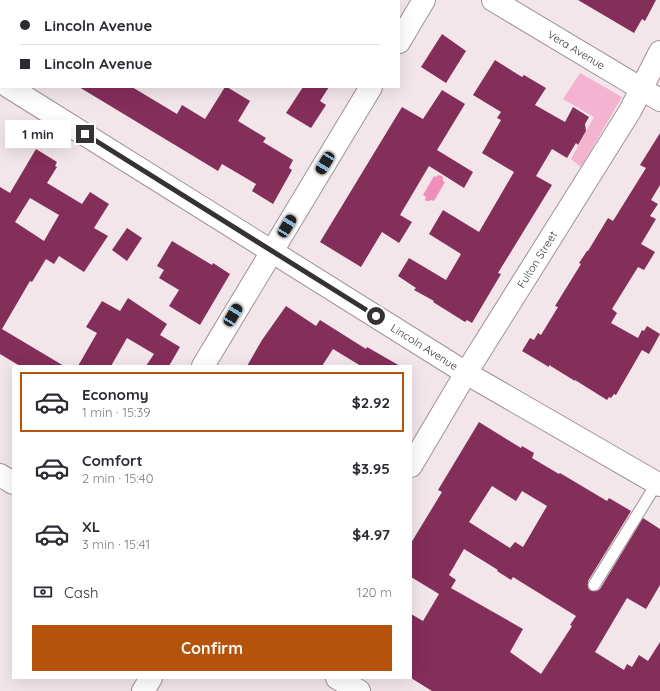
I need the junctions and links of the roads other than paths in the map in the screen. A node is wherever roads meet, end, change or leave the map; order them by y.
1 (424, 0) edge
2 (493, 0) edge
3 (400, 40) edge
4 (660, 52) edge
5 (11, 88) edge
6 (371, 88) edge
7 (641, 89) junction
8 (660, 100) edge
9 (272, 252) junction
10 (204, 365) edge
11 (466, 372) junction
12 (412, 464) edge
13 (0, 475) edge
14 (12, 482) edge
15 (658, 484) edge
16 (594, 585) dead end
17 (150, 679) edge
18 (339, 679) edge
19 (143, 691) edge
20 (359, 691) edge

1 - 3 street
2 - 7 street, Vera Avenue
4 - 7 street, Fulton Street
5 - 9 street, Lincoln Avenue
6 - 9 street
7 - 8 street, Vera Avenue
7 - 11 street, Fulton Street
9 - 10 street
9 - 11 street, Lincoln Avenue
11 - 12 street, Fulton Street
11 - 15 street, Lincoln Avenue
13 - 14 street
15 - 16 lane
17 - 19 street
18 - 20 street

